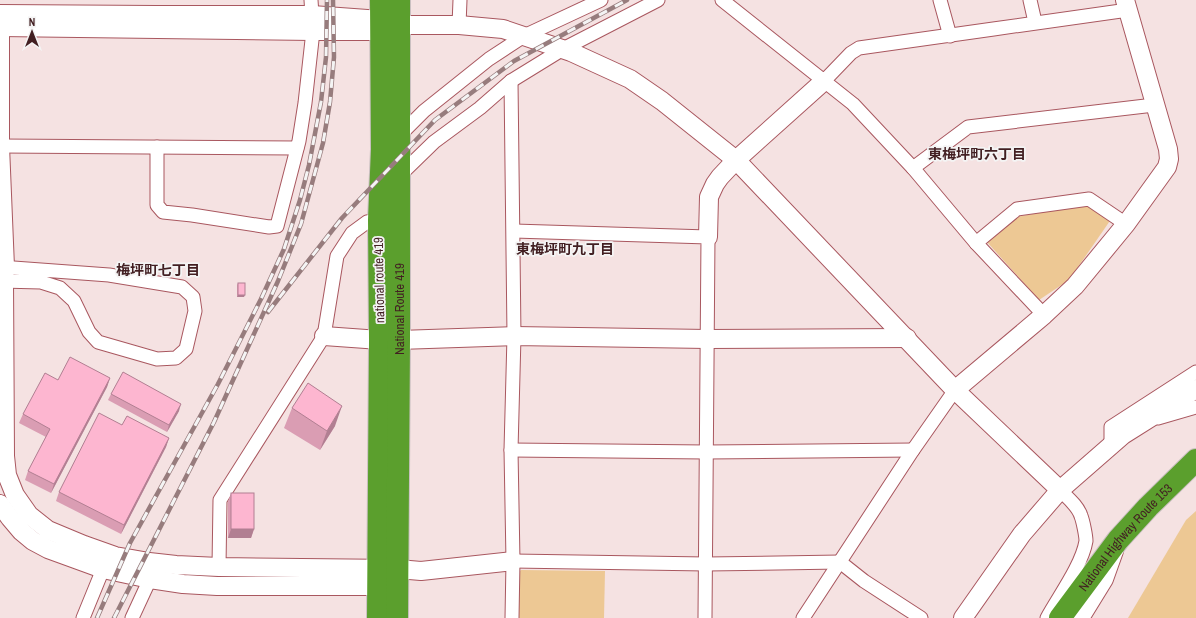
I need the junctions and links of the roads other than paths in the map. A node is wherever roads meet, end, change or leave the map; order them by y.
1 (399, 0) edge
2 (460, 0) edge
3 (600, 0) edge
4 (658, 0) edge
5 (722, 0) edge
6 (940, 0) edge
7 (1030, 0) edge
8 (1126, 5) edge
9 (0, 14) edge
10 (312, 15) edge
11 (385, 19) edge
12 (1035, 22) junction
13 (459, 25) junction
14 (0, 26) edge
15 (524, 36) junction
16 (950, 36) junction
17 (563, 49) junction
18 (511, 81) junction
19 (824, 81) junction
20 (1154, 105) junction
21 (399, 136) junction
22 (0, 146) edge
23 (157, 147) junction
24 (297, 148) junction
25 (736, 160) junction
26 (913, 168) junction
27 (398, 178) junction
28 (379, 220) junction
29 (1126, 224) junction
30 (514, 231) junction
31 (708, 237) junction
32 (976, 243) junction
33 (2, 274) edge
34 (1044, 315) junction
35 (324, 336) junction
36 (514, 336) junction
37 (907, 338) junction
38 (707, 339) junction
39 (390, 340) junction
40 (1196, 372) edge
41 (1196, 389) edge
42 (955, 390) junction
43 (1196, 407) edge
44 (1143, 422) junction
45 (1111, 446) junction
46 (511, 450) junction
47 (913, 450) junction
48 (706, 452) junction
49 (1196, 460) edge
50 (1060, 490) junction
51 (0, 504) edge
52 (1118, 540) junction
53 (513, 561) junction
54 (840, 562) junction
55 (706, 564) junction
56 (219, 567) junction
57 (103, 569) junction
58 (388, 578) junction
59 (150, 579) junction
60 (83, 618) edge
61 (132, 618) edge
62 (378, 618) edge
63 (398, 618) edge
64 (512, 618) edge
65 (705, 618) edge
66 (802, 618) edge
67 (921, 618) edge
68 (964, 618) edge
69 (1047, 618) edge
70 (1060, 618) edge
71 (1080, 618) edge

1 - 11 highway, National Route 419
2 - 13 street
3 - 15 street
4 - 17 street
5 - 19 street
6 - 16 street
7 - 12 street
8 - 12 street
8 - 20 street
9 - 10 street
10 - 11 street
10 - 14 street
10 - 24 street
11 - 13 street
11 - 21 highway, National Route 419
11 - 28 highway, National Route 419
12 - 16 street
13 - 15 street
14 - 22 street
15 - 17 street
15 - 21 street
16 - 19 street
17 - 18 street
17 - 25 street
18 - 27 street
18 - 30 street
19 - 25 street
19 - 26 street
20 - 26 street
20 - 29 street
21 - 27 highway, National Route 419
22 - 23 street
22 - 33 street
23 - 24 street
23 - 24 street
25 - 31 street
25 - 37 street
26 - 32 street
27 - 39 highway, National Route 419
28 - 35 street
28 - 39 highway, national route 419
29 - 32 street
29 - 34 street
30 - 31 street
30 - 36 street
31 - 38 street
32 - 34 street
33 - 33 street
33 - 56 street
34 - 42 street
35 - 39 street
35 - 56 street
36 - 38 street
36 - 39 street
36 - 46 street
37 - 38 street
37 - 42 street
38 - 48 street
39 - 58 highway, National Route 419
40 - 45 street
41 - 44 street
42 - 47 street
42 - 50 street
43 - 44 street
44 - 45 street
45 - 50 street
46 - 48 street
46 - 53 street
47 - 48 street
47 - 54 street
48 - 55 street
49 - 52 highway, National Highway Route 153
50 - 68 street
50 - 69 street
51 - 57 street
52 - 70 highway, National Highway Route 153
52 - 71 street
53 - 55 street
53 - 58 street
53 - 64 street
54 - 55 street
54 - 66 street
54 - 67 street
55 - 65 street
56 - 58 street
57 - 59 street
57 - 60 street
58 - 59 street
58 - 62 highway, National Route 419
58 - 63 highway, National Route 419
59 - 61 street

